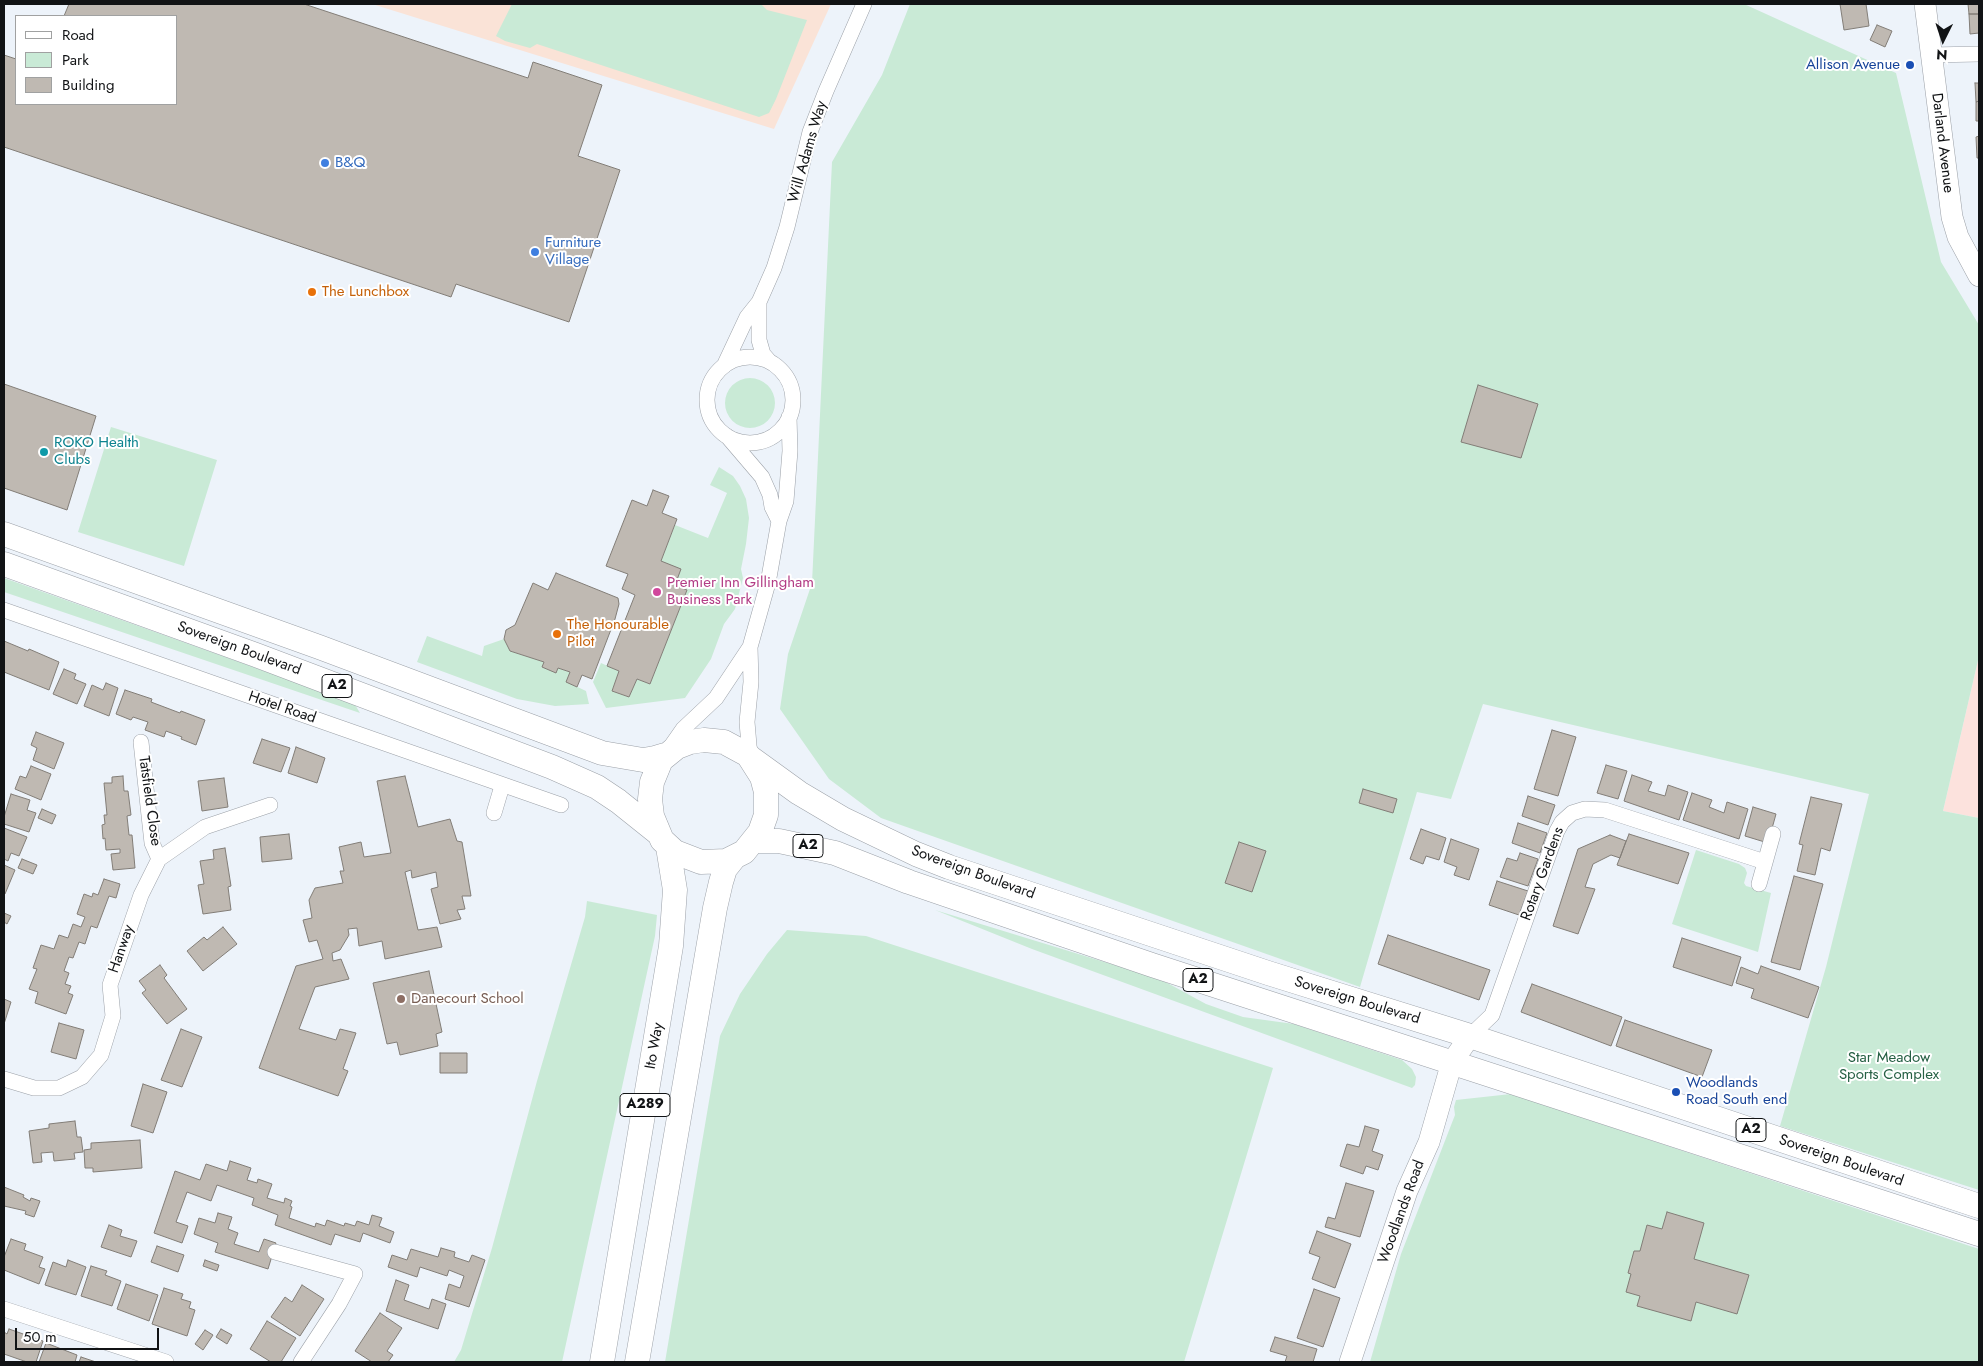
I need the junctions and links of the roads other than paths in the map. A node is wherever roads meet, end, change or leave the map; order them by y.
1 (864, 4) edge
2 (1925, 4) edge
3 (1979, 54) edge
4 (1931, 55) junction
5 (1979, 276) edge
6 (759, 302) junction
7 (769, 361) junction
8 (724, 366) junction
9 (789, 417) junction
10 (725, 434) junction
11 (779, 521) junction
12 (4, 534) edge
13 (4, 564) edge
14 (4, 610) edge
15 (750, 647) junction
16 (141, 742) dead end
17 (666, 755) junction
18 (751, 758) junction
19 (502, 786) junction
20 (270, 805) dead end
21 (561, 806) dead end
22 (494, 813) dead end
23 (1774, 834) dead end
24 (663, 840) junction
25 (754, 842) junction
26 (159, 859) junction
27 (733, 859) junction
28 (1766, 862) junction
29 (1759, 884) dead end
30 (1470, 1036) junction
31 (1452, 1062) junction
32 (4, 1079) edge
33 (1979, 1206) edge
34 (1979, 1234) edge
35 (275, 1252) dead end
36 (4, 1309) edge
37 (166, 1362) edge
38 (301, 1362) edge
39 (602, 1362) edge
40 (637, 1362) edge
41 (1350, 1362) edge

1 - 6 street, Will Adams Way
2 - 4 street, Darland Avenue
3 - 4 street
4 - 5 street, Darland Avenue
6 - 7 street, Will Adams Way
6 - 8 street, Will Adams Way
7 - 8 street
7 - 9 street
8 - 10 street
9 - 10 street
9 - 11 street
10 - 11 street
11 - 15 street
12 - 17 main road, Sovereign Boulevard / A2
13 - 24 main road, Sovereign Boulevard / A2
14 - 19 street, Hotel Road
15 - 17 street
15 - 18 street
16 - 26 street, Tatsfield Close
17 - 18 main road
17 - 24 main road
18 - 25 main road
18 - 30 main road, Sovereign Boulevard / A2
19 - 21 street, Hotel Road
19 - 22 street
20 - 26 street, Hanway
23 - 28 street
24 - 27 main road
24 - 39 main road, Ito Way / A289
25 - 27 main road
25 - 31 main road, Sovereign Boulevard / A2
26 - 32 street, Hanway
27 - 40 main road, A289
28 - 29 street
28 - 30 street, Rotary Gardens
30 - 31 street, Woodlands Road
30 - 33 main road, Sovereign Boulevard / A2
31 - 34 main road, Sovereign Boulevard / A2
31 - 41 street, Woodlands Road
35 - 38 street
36 - 37 street

